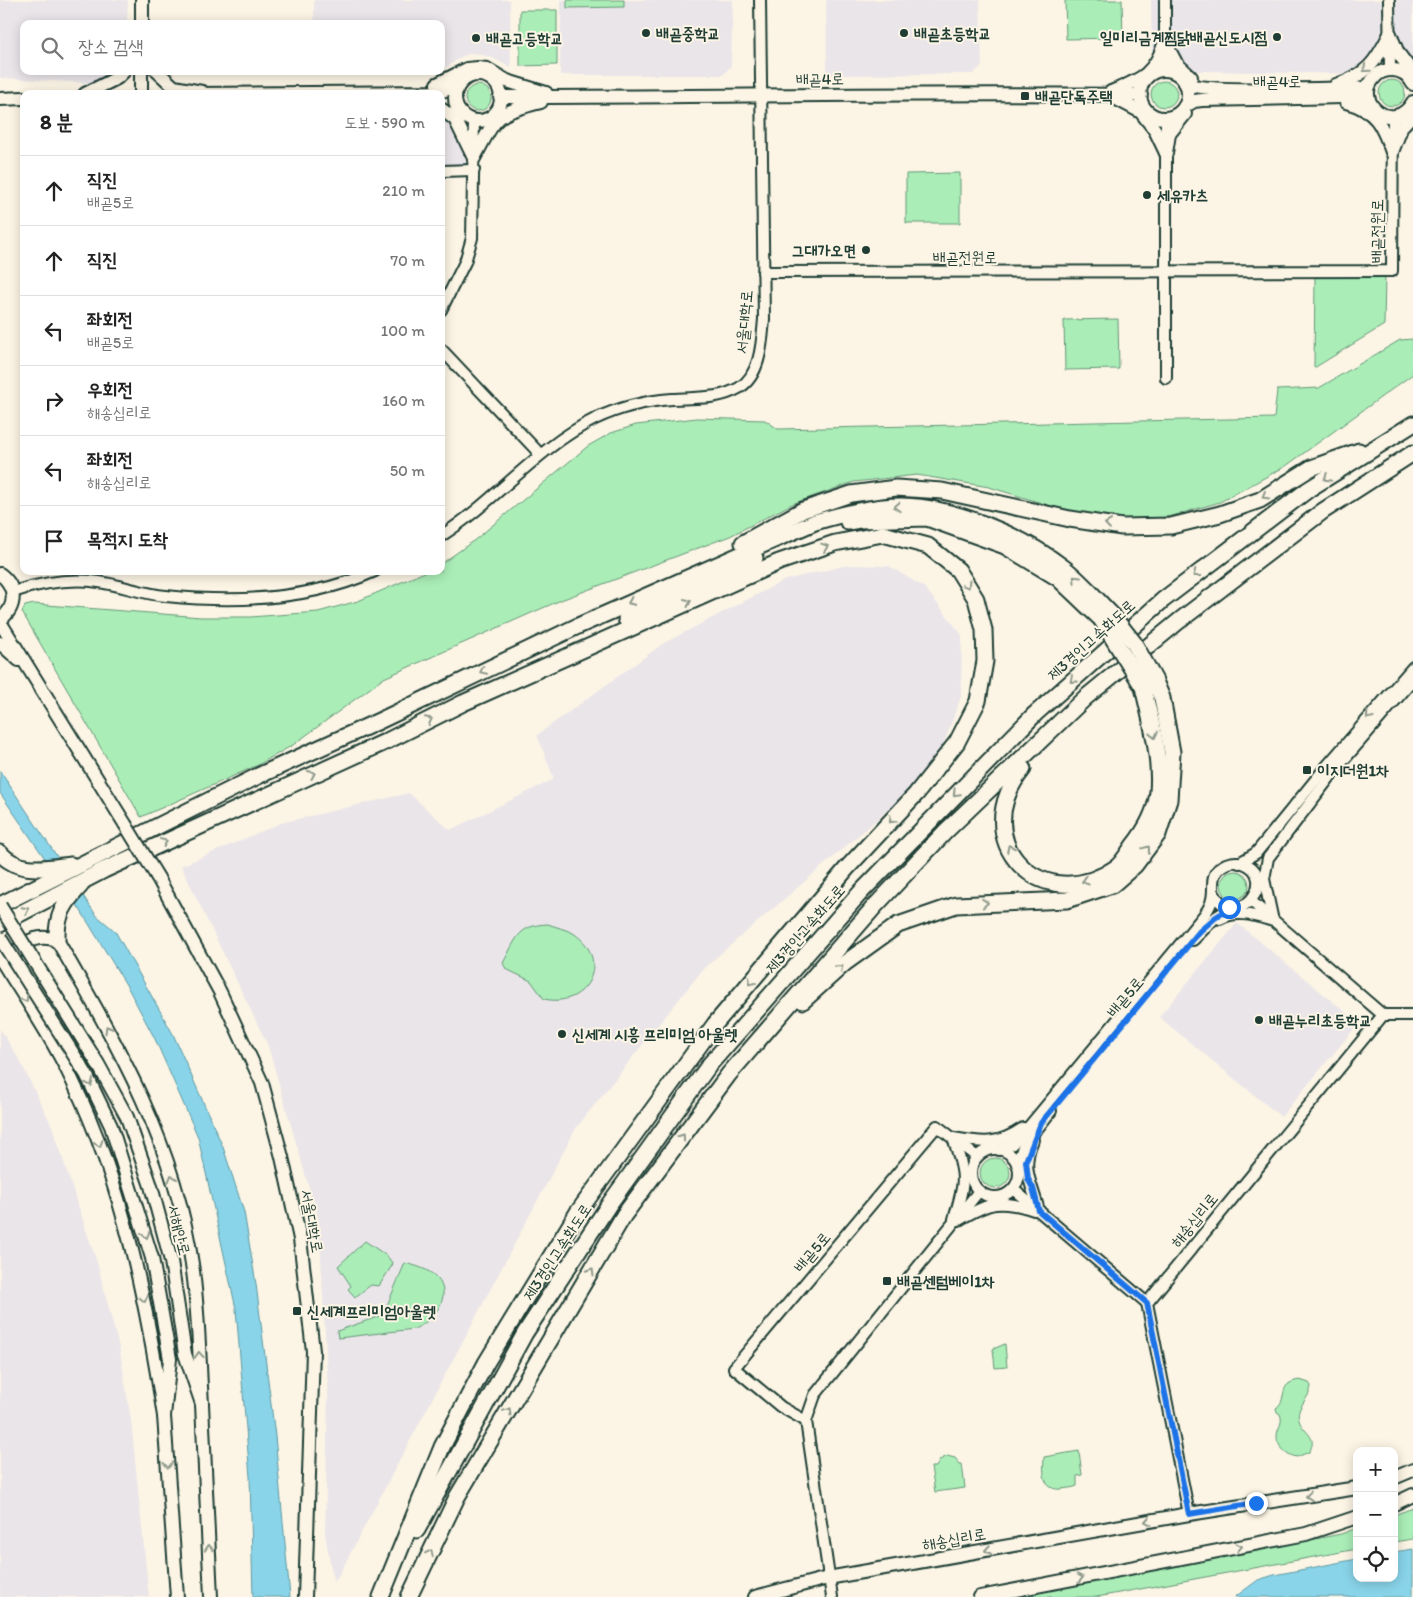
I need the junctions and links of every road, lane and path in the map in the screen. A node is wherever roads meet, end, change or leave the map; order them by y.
1 (142, 0) edge
2 (760, 0) edge
3 (1165, 0) edge
4 (1390, 0) edge
5 (142, 20) edge
6 (1390, 34) junction
7 (1165, 42) junction
8 (1390, 70) junction
9 (1165, 71) junction
10 (120, 75) edge
11 (141, 75) edge
12 (161, 75) edge
13 (1412, 79) edge
14 (1185, 83) junction
15 (1370, 84) junction
16 (459, 85) junction
17 (93, 90) edge
18 (141, 90) edge
19 (186, 90) edge
20 (399, 90) edge
21 (445, 90) edge
22 (1328, 92) junction
23 (1107, 94) junction
24 (1141, 94) junction
25 (1217, 94) junction
26 (761, 96) junction
27 (500, 97) junction
28 (560, 97) junction
29 (0, 98) edge
30 (20, 98) edge
31 (445, 103) edge
32 (1370, 103) junction
33 (1412, 106) edge
34 (457, 107) junction
35 (1184, 107) junction
36 (445, 112) edge
37 (1393, 116) junction
38 (1166, 118) junction
39 (474, 120) junction
40 (1392, 152) junction
41 (1166, 153) junction
42 (474, 164) junction
43 (445, 170) edge
44 (1166, 271) junction
45 (763, 272) junction
46 (445, 302) edge
47 (445, 353) edge
48 (1166, 378) dead end
49 (1413, 424) edge
50 (1388, 440) junction
51 (1413, 453) edge
52 (540, 454) junction
53 (445, 533) edge
54 (0, 574) edge
55 (102, 575) edge
56 (366, 575) edge
57 (99, 582) junction
58 (12, 592) junction
59 (655, 592) junction
60 (1106, 616) junction
61 (0, 621) edge
62 (0, 643) edge
63 (1413, 666) edge
64 (30, 670) junction
65 (1413, 680) edge
66 (513, 681) junction
67 (1148, 683) junction
68 (1085, 698) junction
69 (1329, 770) junction
70 (0, 852) edge
71 (1239, 863) junction
72 (80, 864) junction
73 (1256, 878) junction
74 (1213, 892) junction
75 (1251, 901) junction
76 (57, 902) junction
77 (0, 906) edge
78 (1232, 907) junction
79 (1273, 921) junction
80 (0, 924) edge
81 (0, 938) edge
82 (57, 940) junction
83 (1188, 941) junction
84 (0, 958) edge
85 (9, 972) junction
86 (1383, 1015) junction
87 (1413, 1015) edge
88 (729, 1074) junction
89 (1038, 1121) junction
90 (953, 1138) junction
91 (1000, 1150) junction
92 (978, 1157) junction
93 (1017, 1164) junction
94 (1013, 1189) junction
95 (979, 1191) junction
96 (1039, 1211) junction
97 (952, 1225) junction
98 (1147, 1303) junction
99 (202, 1404) junction
100 (164, 1416) junction
101 (806, 1421) junction
102 (1413, 1470) edge
103 (1398, 1476) edge
104 (1353, 1489) edge
105 (1413, 1495) edge
106 (1398, 1502) edge
107 (1189, 1514) junction
108 (1353, 1518) edge
109 (828, 1578) junction
110 (177, 1597) edge
111 (211, 1597) edge
112 (305, 1597) edge
113 (381, 1597) edge
114 (409, 1597) edge
115 (755, 1597) edge
116 (832, 1597) edge
117 (980, 1597) edge

1 - 5 main road
2 - 26 street, 서울대학로
3 - 7 street
4 - 6 street
6 - 8 street
6 - 13 main road
6 -> 22 main road
7 - 9 street
7 - 23 main road
7 - 25 main road
8 - 13 main road
8 - 15 main road, 배곧4로
9 - 14 main road, 배곧4로
9 - 24 main road
10 - 17 main road
11 - 18 main road
12 - 19 main road
14 - 25 main road, 배곧4로
14 - 35 main road
15 - 22 main road, 배곧4로
15 - 32 main road
16 - 21 main road
16 - 27 main road
16 - 34 main road
20 - 28 main road
22 - 25 main road, 배곧4로
22 - 32 main road, 배곧4로
22 - 40 main road
23 - 24 main road, 배곧4로
23 - 26 main road, 배곧4로
23 - 41 main road
24 - 38 main road
25 - 35 main road, 배곧4로
25 - 41 main road
26 - 28 main road, 배곧4로
26 - 45 street, 서울대학로
27 - 28 main road, 배곧4로
27 - 39 main road
28 - 42 main road
29 - 30 main road
31 - 34 main road
32 - 37 main road, 배곧4로
33 - 37 main road
33 - 40 main road
34 - 39 main road
35 - 38 main road, 배곧4로
36 - 42 main road
37 - 40 street, 배곧전원로
38 - 41 street
39 - 42 street
40 - 44 street, 배곧전원로
41 - 44 street
42 - 43 street
42 - 46 street
44 - 45 street, 배곧전원로
44 - 48 street
45 - 52 street, 서울대학로
47 - 52 street
49 - 50 highway, 제3경인고속화도로
50 -> 59 highway
50 -> 113 highway, 제3경인고속화도로
51 - 68 highway
52 - 53 street, 서울대학로
54 - 58 main road
55 - 57 street
56 - 57 street
57 - 58 street
58 - 61 main road
60 -> 59 highway
59 -> 72 highway
60 - 66 highway
60 - 67 highway, bridge
61 - 64 main road, 서울대학로
62 - 64 main road
63 -> 69 street, 배곧5로
64 - 112 main road, 서울대학로, bridge
65 - 69 street, 배곧5로
76 -> 66 highway
66 -> 113 highway
67 -> 68 highway
88 -> 67 highway
68 - 88 highway
69 - 71 street, 배곧5로
69 - 73 street, 배곧5로
69 - 79 street
69 - 83 street, 배곧5로
70 - 72 highway
71 - 73 street
71 - 74 street, 배곧5로
72 - 77 highway
73 - 75 street, 배곧5로
74 - 78 street
74 - 83 street, 배곧5로
75 - 78 street, 배곧5로
75 - 79 street
80 -> 76 highway
76 - 82 highway
77 - 99 main road, 서해안로, bridge
78 - 83 street, 배곧5로
79 - 83 street
79 - 86 street
81 -> 100 main road, 서해안로, bridge
82 - 85 main road
99 -> 82 main road
83 - 89 street, 배곧5로
84 - 85 main road
85 -> 100 main road
86 - 87 street
86 - 98 street, 해송십리로
114 -> 88 highway
89 - 90 street
89 - 91 street, 배곧5로
89 - 93 street, 배곧5로
89 - 96 street
90 - 92 street, 배곧5로
90 - 97 street
90 - 101 street, 배곧5로
91 - 92 street, 배곧5로
91 - 93 street
92 - 95 street
93 - 94 street, 배곧5로
94 - 95 street
94 - 96 street
95 - 97 street
96 - 97 street
96 - 98 street
97 - 101 street
98 - 107 street
111 -> 99 main road, 서해안로
100 -> 110 main road, 서해안로
101 - 109 street
102 - 103 main road
104 -> 107 main road, 해송십리로
105 - 106 main road
107 -> 109 main road, 해송십리로
117 -> 108 main road
109 - 115 main road, 해송십리로
109 - 116 street

